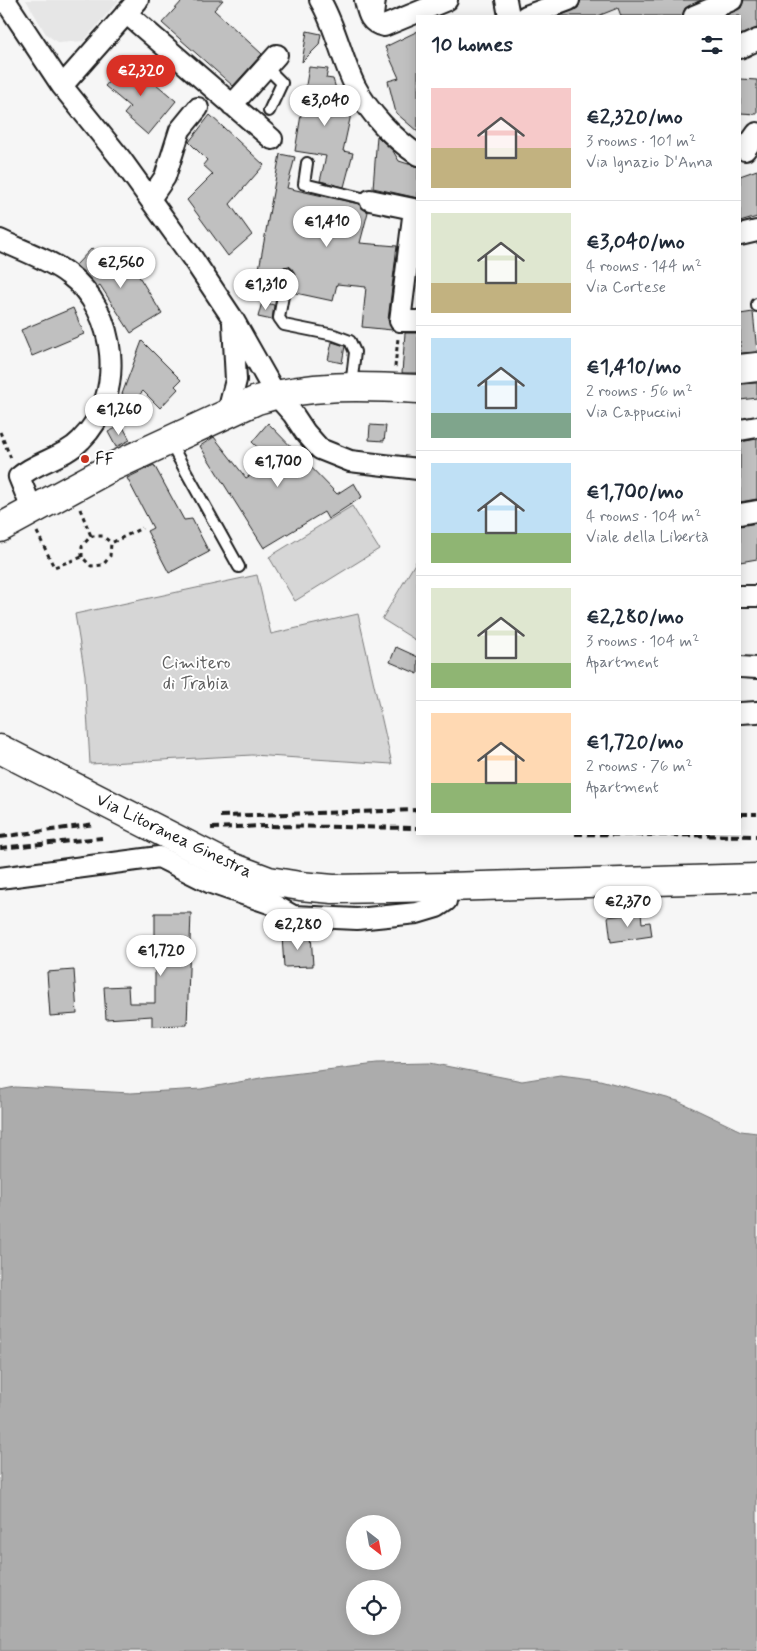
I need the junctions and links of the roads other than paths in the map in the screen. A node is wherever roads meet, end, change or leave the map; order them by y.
1 (5, 0) edge
2 (320, 0) edge
3 (365, 0) edge
4 (380, 0) edge
5 (447, 0) edge
6 (506, 0) edge
7 (568, 0) edge
8 (732, 0) edge
9 (132, 7) edge
10 (509, 15) edge
11 (529, 15) edge
12 (696, 15) edge
13 (377, 25) junction
14 (757, 40) edge
15 (741, 48) edge
16 (271, 61) joint
17 (62, 86) junction
18 (232, 105) junction
19 (198, 108) dead end
20 (269, 111) dead end
21 (757, 133) edge
22 (272, 139) dead end
23 (747, 152) edge
24 (416, 154) edge
25 (307, 163) dead end
26 (150, 199) junction
27 (370, 200) joint
28 (416, 210) edge
29 (757, 231) edge
30 (741, 235) edge
31 (0, 240) edge
32 (412, 264) edge
33 (287, 274) dead end
34 (232, 319) junction
35 (409, 321) edge
36 (757, 367) edge
37 (741, 369) edge
38 (351, 387) junction
39 (405, 388) edge
40 (276, 395) junction
41 (228, 412) junction
42 (757, 427) edge
43 (741, 430) edge
44 (168, 440) junction
45 (416, 469) edge
46 (30, 510) junction
47 (757, 511) edge
48 (741, 514) edge
49 (0, 528) edge
50 (239, 567) dead end
51 (741, 596) edge
52 (757, 596) edge
53 (741, 667) edge
54 (757, 668) edge
55 (757, 712) edge
56 (741, 713) edge
57 (0, 749) edge
58 (0, 878) edge
59 (757, 878) edge
60 (447, 887) junction

1 - 17 street
2 - 24 street
3 - 13 street
4 - 13 lane
5 - 13 street
6 - 10 street
7 - 11 street
8 - 12 street
9 - 17 street
9 - 18 street
14 - 15 street
16 - 18 street
16 - 20 lane
17 - 26 street
18 - 22 street
19 - 26 street
21 - 23 street
25 - 27 lane
26 - 34 street
27 - 28 street
28 - 32 street
29 - 30 street
31 - 46 street
32 - 35 street
33 - 38 lane
34 - 40 street
34 - 41 street
36 - 37 main road
38 - 39 main road
38 - 40 main road
40 - 41 main road
40 - 45 street
41 - 44 main road
42 - 43 street
44 - 46 main road
44 - 50 lane
46 - 49 main road
47 - 48 street
51 - 52 street
53 - 54 street
55 - 56 street
57 - 60 main road, Via Litoranea Ginestra
58 - 60 street
59 - 60 main road, Via Litoranea Ginestra

